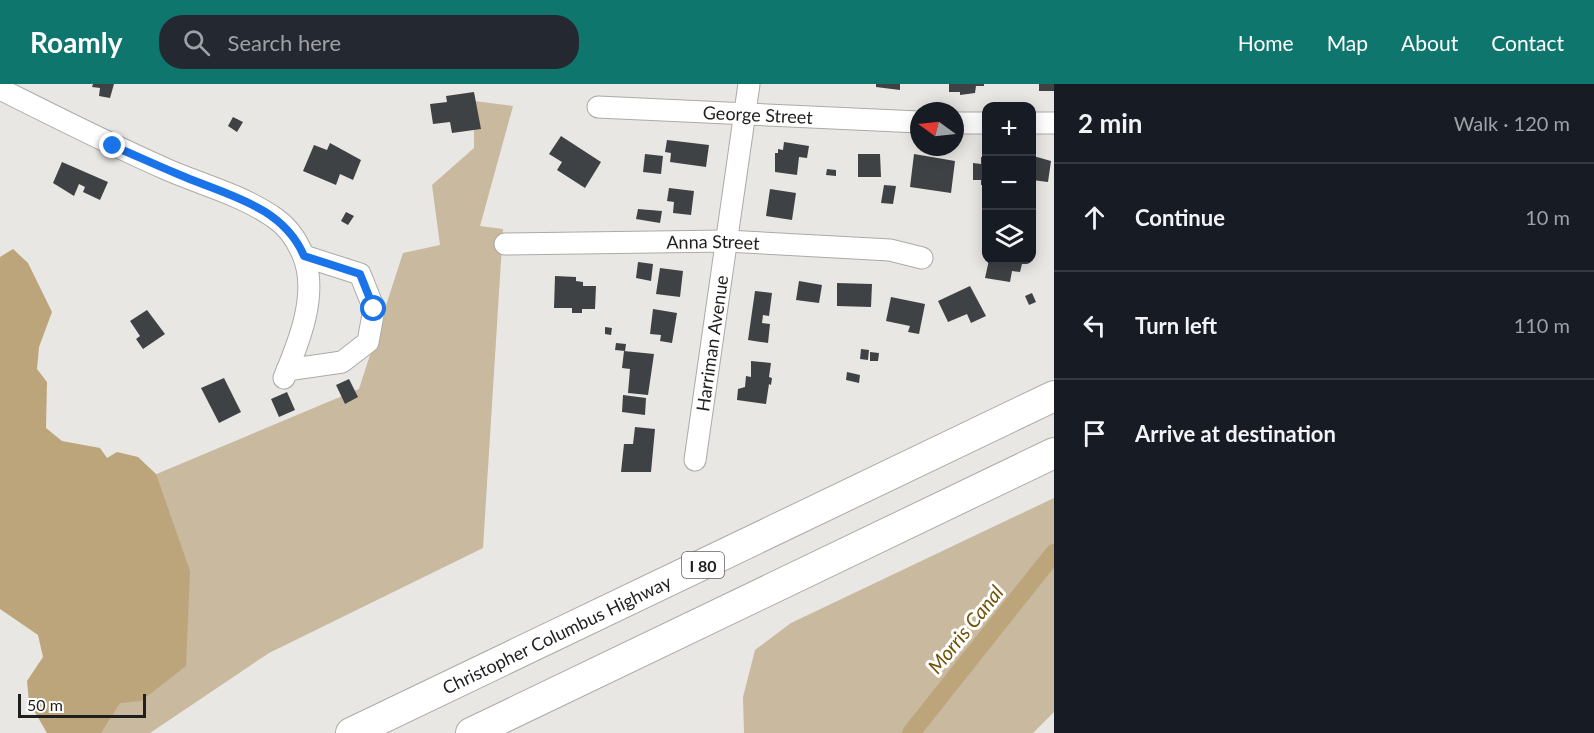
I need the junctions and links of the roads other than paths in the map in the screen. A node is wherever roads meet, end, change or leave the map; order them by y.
1 (3, 84) edge
2 (749, 84) edge
3 (0, 89) edge
4 (598, 107) dead end
5 (744, 113) junction
6 (910, 122) edge
7 (964, 123) edge
8 (982, 123) edge
9 (1036, 123) edge
10 (1054, 123) edge
11 (726, 241) junction
12 (505, 244) dead end
13 (304, 256) junction
14 (922, 258) dead end
15 (1054, 396) edge
16 (1054, 453) edge
17 (694, 460) dead end
18 (351, 733) edge
19 (471, 733) edge

1 - 3 street
2 - 5 street, Harriman Avenue
3 - 13 street
4 - 5 street, George Street
5 - 6 street, George Street
5 - 11 street, Harriman Avenue
7 - 8 street
9 - 10 street
11 - 12 street, Anna Street
11 - 14 street, Anna Street
11 - 17 street, Harriman Avenue
13 - 13 street
15 - 18 highway, Christopher Columbus Highway / I 80
16 - 19 highway

